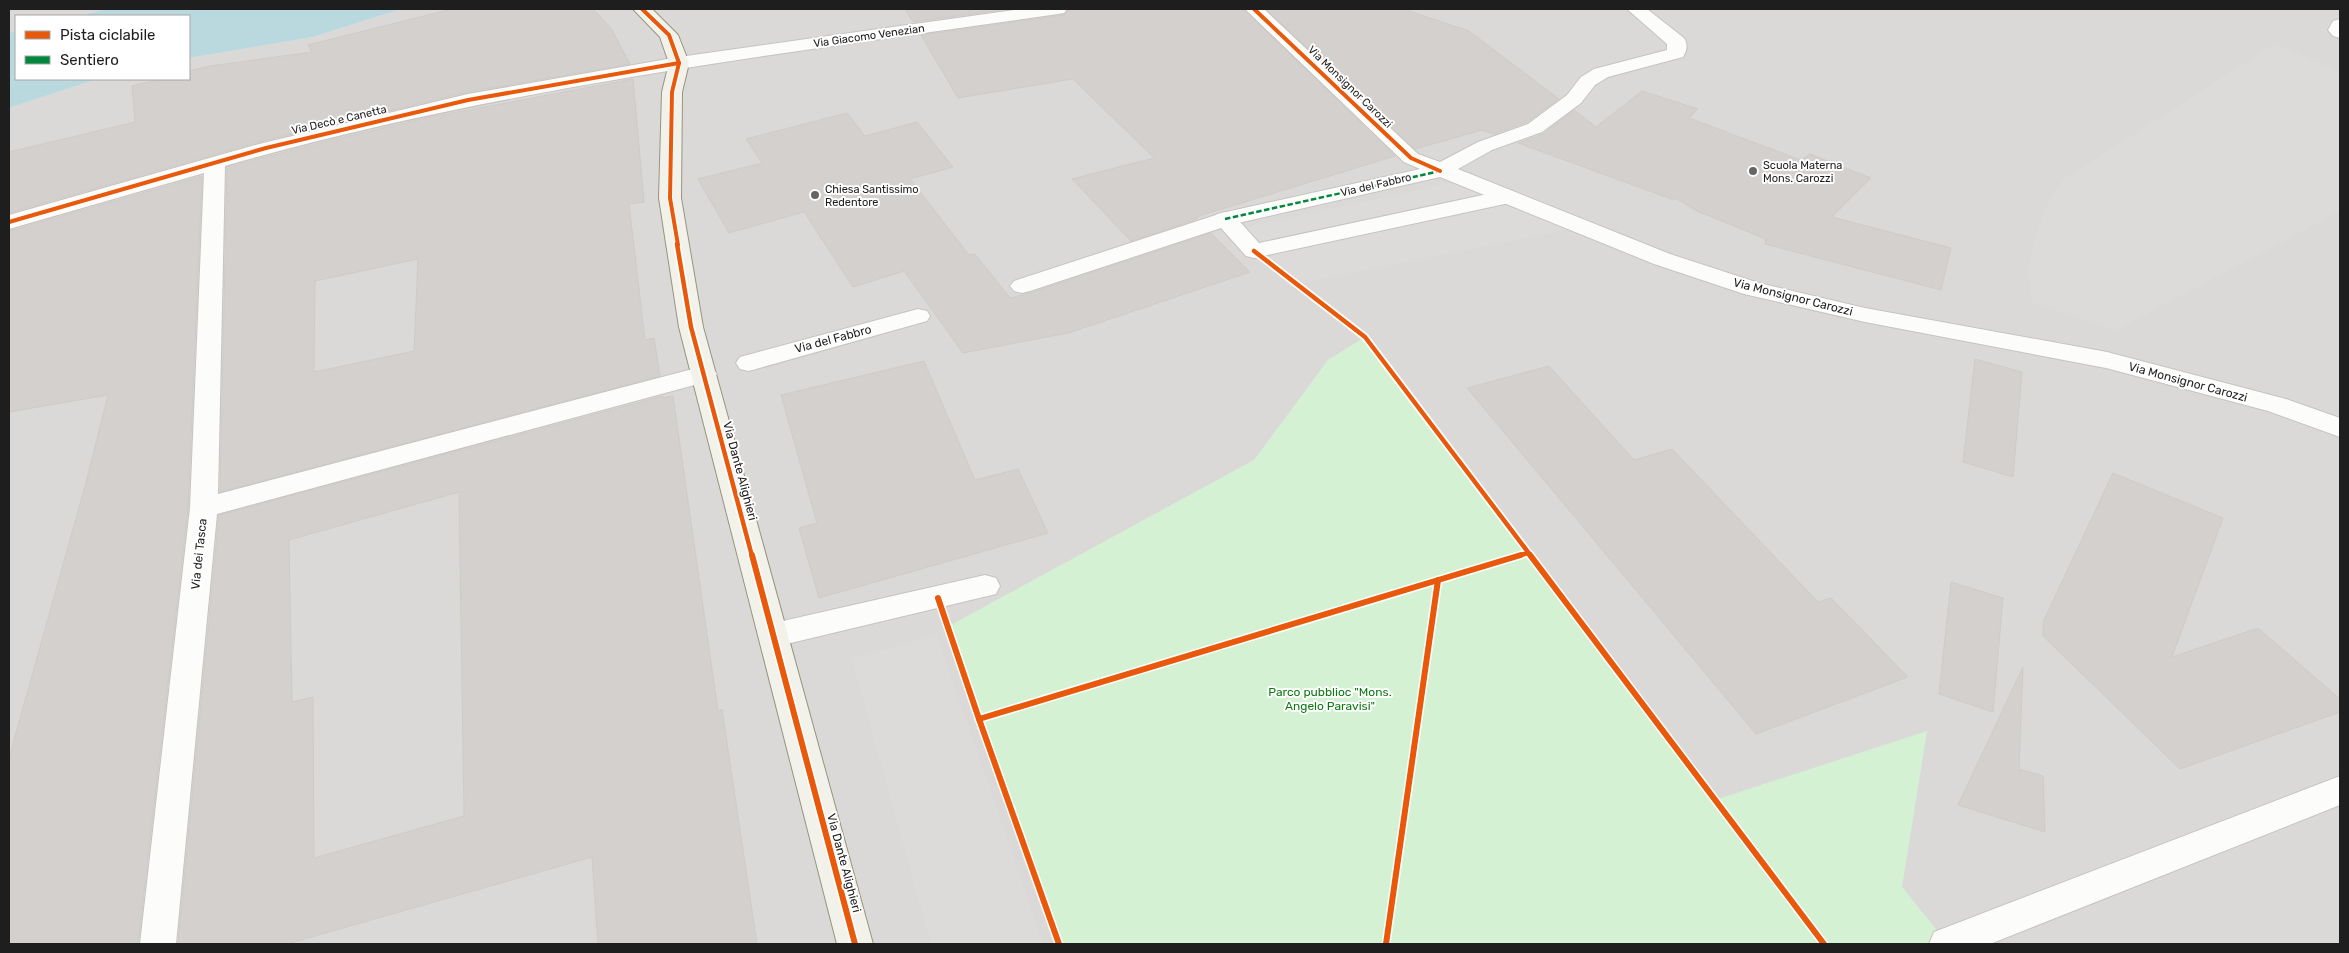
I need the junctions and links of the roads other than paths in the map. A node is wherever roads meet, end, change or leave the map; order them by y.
1 (642, 9) edge
2 (1058, 9) edge
3 (1254, 9) edge
4 (1636, 9) edge
5 (2340, 25) edge
6 (2340, 32) edge
7 (679, 63) junction
8 (214, 162) junction
9 (1440, 171) junction
10 (1506, 197) junction
11 (1225, 219) junction
12 (9, 222) edge
13 (1022, 286) dead end
14 (918, 316) dead end
15 (749, 362) dead end
16 (704, 374) junction
17 (2340, 428) edge
18 (204, 508) junction
19 (985, 586) dead end
20 (774, 635) junction
21 (2340, 790) edge
22 (158, 944) edge
23 (855, 944) edge
24 (1947, 944) edge

1 - 7 main road
2 - 7 street, Via Giacomo Venezian
3 - 9 street, Via Monsignor Carozzi
4 - 9 street, Via del Fabbro
5 - 6 street
7 - 8 street, Via Decò e Canetta
7 - 16 main road, Via Dante Alighieri
8 - 12 street, Via Decò e Canetta
8 - 18 street, Via dei Tasca
9 - 10 street, Via Monsignor Carozzi
9 - 11 street, Via del Fabbro
10 - 11 street
10 - 17 street, Via Monsignor Carozzi
11 - 13 street, Via del Fabbro
14 - 15 street, Via del Fabbro
16 - 18 street
16 - 20 main road, Via Dante Alighieri
18 - 22 street, Via dei Tasca
19 - 20 street
20 - 23 main road, Via Dante Alighieri
21 - 24 street

